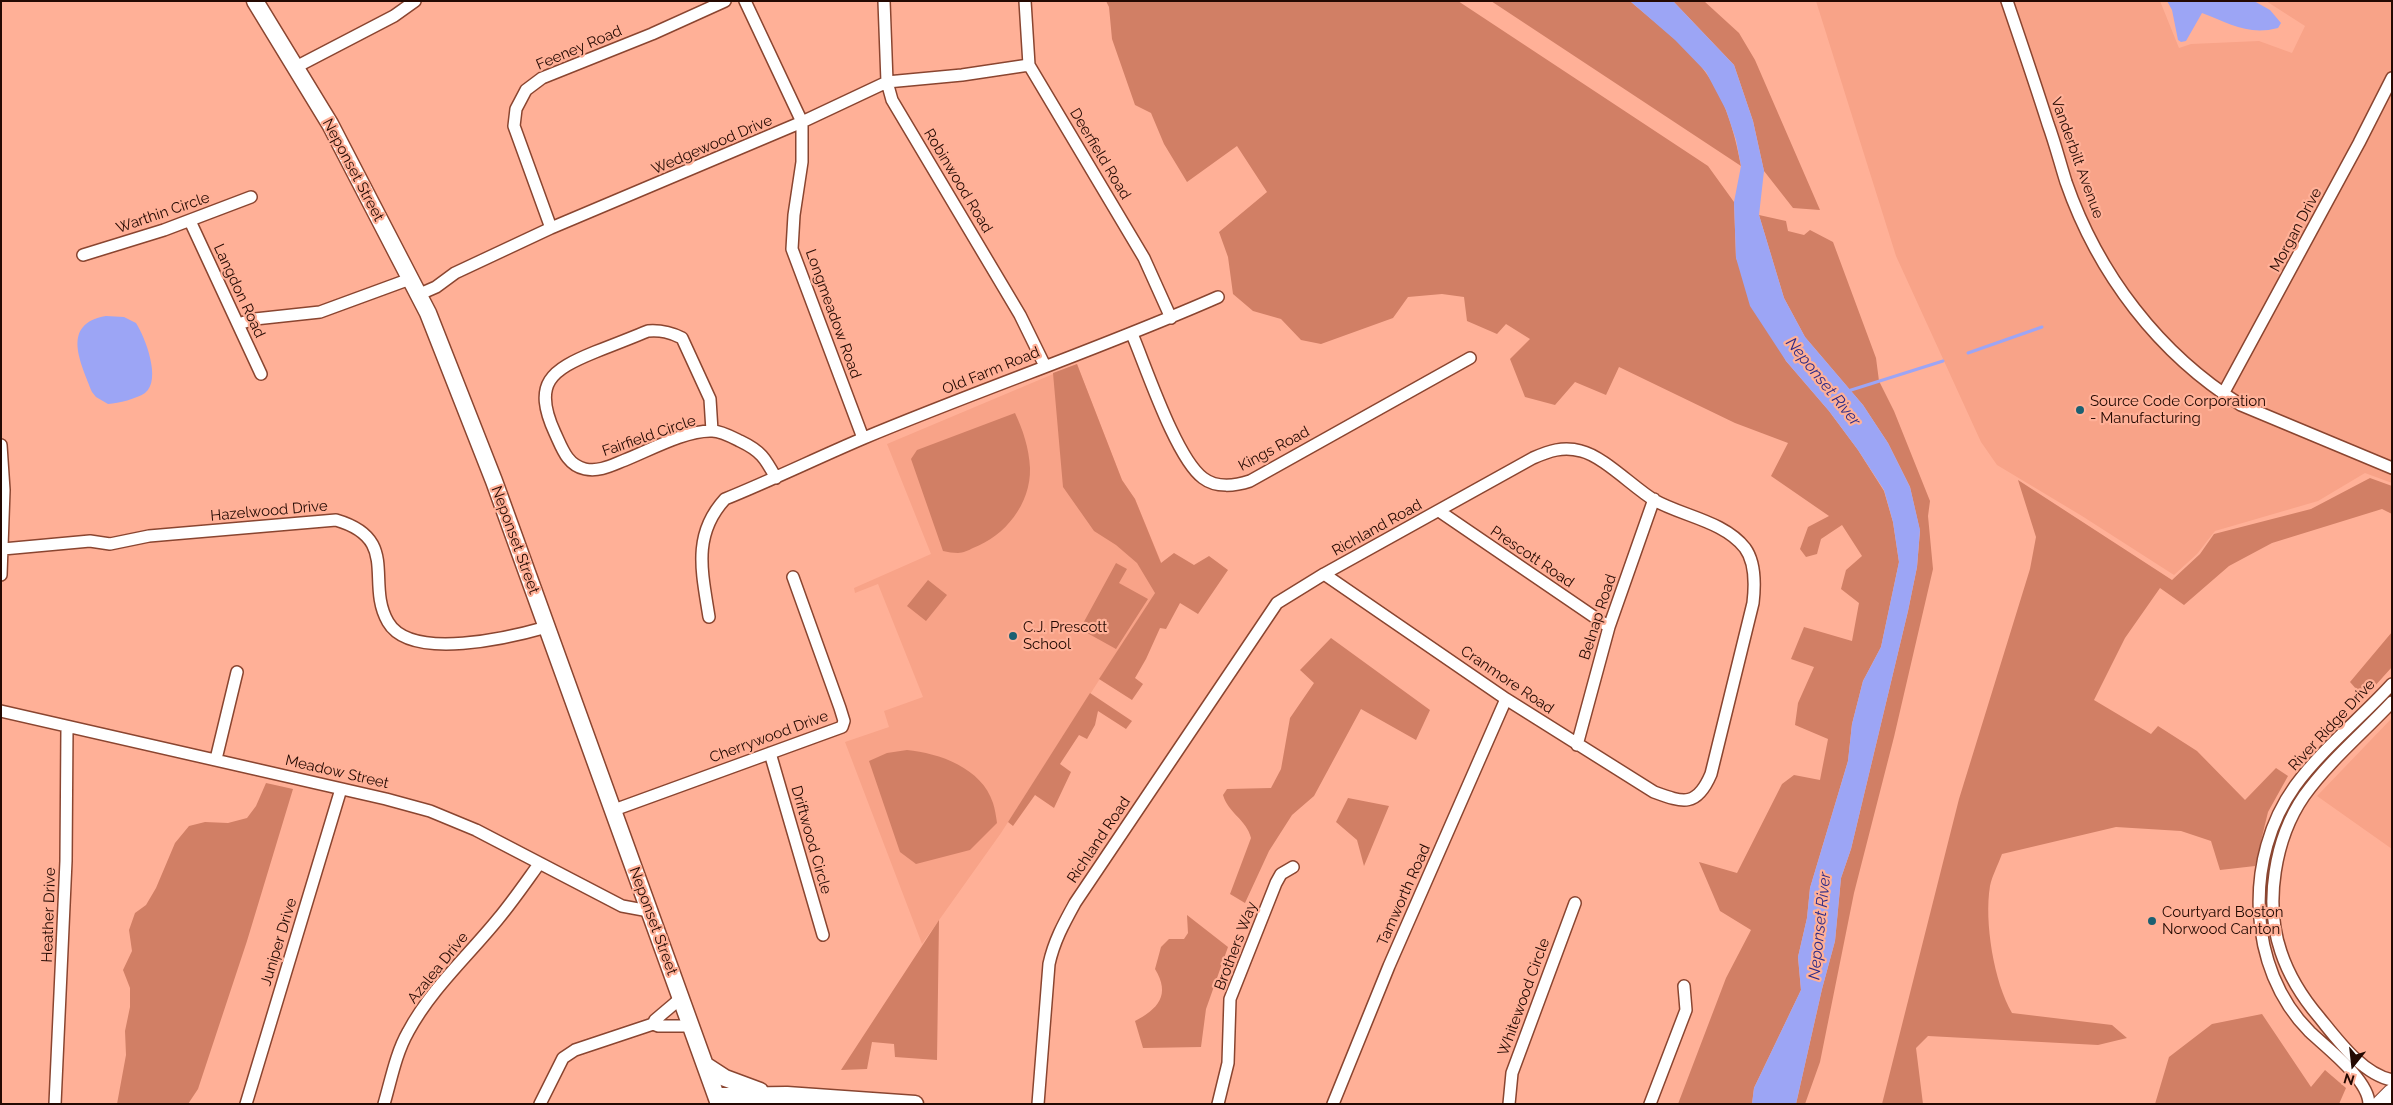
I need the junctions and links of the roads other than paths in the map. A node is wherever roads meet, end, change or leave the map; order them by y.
1 (256, 1) edge
2 (415, 1) edge
3 (725, 1) edge
4 (745, 1) edge
5 (884, 1) edge
6 (1025, 1) edge
7 (2008, 1) edge
8 (1029, 65) junction
9 (296, 67) junction
10 (2392, 78) edge
11 (886, 82) junction
12 (802, 122) junction
13 (251, 197) dead end
14 (190, 220) junction
15 (551, 228) junction
16 (83, 255) dead end
17 (410, 279) junction
18 (420, 294) junction
19 (1218, 297) dead end
20 (1171, 318) junction
21 (238, 324) junction
22 (1132, 334) junction
23 (1470, 358) dead end
24 (1045, 366) junction
25 (261, 374) dead end
26 (2223, 394) junction
27 (712, 431) junction
28 (863, 438) junction
29 (1, 445) edge
30 (2392, 468) edge
31 (776, 478) junction
32 (1654, 500) junction
33 (1438, 511) junction
34 (3, 549) junction
35 (1324, 574) junction
36 (1, 575) edge
37 (793, 577) dead end
38 (709, 617) dead end
39 (1609, 627) junction
40 (547, 628) junction
41 (237, 672) dead end
42 (2392, 684) edge
43 (1506, 699) junction
44 (2392, 702) edge
45 (1, 711) edge
46 (67, 727) junction
47 (1577, 745) junction
48 (770, 752) junction
49 (216, 759) junction
50 (340, 789) junction
51 (1679, 800) joint
52 (614, 810) junction
53 (539, 864) junction
54 (1293, 867) dead end
55 (1575, 903) dead end
56 (648, 911) junction
57 (823, 936) dead end
58 (1684, 986) dead end
59 (681, 998) junction
60 (653, 1024) junction
61 (690, 1026) junction
62 (705, 1065) junction
63 (2392, 1080) edge
64 (2392, 1093) edge
65 (774, 1095) junction
66 (718, 1100) edge
67 (55, 1104) edge
68 (246, 1104) edge
69 (384, 1104) edge
70 (540, 1104) edge
71 (759, 1104) edge
72 (915, 1104) edge
73 (1038, 1104) edge
74 (1218, 1104) edge
75 (1333, 1104) edge
76 (1509, 1104) edge
77 (1650, 1104) edge
78 (2369, 1104) edge
79 (2381, 1104) edge

1 - 9 main road, Neponset Street
2 - 9 street
3 - 15 street, Feeney Road
4 - 12 street, Longmeadow Road
5 - 11 street, Robinwood Road
6 - 8 street, Deerfield Road
7 - 26 street, Vanderbilt Avenue
8 - 11 street, Wedgewood Drive
8 - 20 street, Deerfield Road
9 - 17 main road, Neponset Street
10 - 26 street, Morgan Drive
11 - 12 street, Wedgewood Drive
11 - 24 street, Robinwood Road
12 - 15 street, Wedgewood Drive
12 - 28 street, Longmeadow Road
13 - 14 street, Warthin Circle
14 - 16 street, Warthin Circle
14 - 21 street, Langdon Road
15 - 18 street, Wedgewood Drive
17 - 18 main road, Neponset Street
17 - 21 street
18 - 40 main road, Neponset Street
19 - 20 street, Old Farm Road
20 - 22 street, Old Farm Road
21 - 25 street, Langdon Road
22 - 23 street, Kings Road
22 - 24 street, Old Farm Road
24 - 28 street, Old Farm Road
26 - 30 street, Vanderbilt Avenue
27 - 27 street, Fairfield Circle
27 - 31 street, Fairfield Circle
28 - 31 street, Old Farm Road
29 - 34 street
31 - 38 street, Old Farm Road
32 - 33 street, Richland Road
32 - 39 street, Belnap Road
32 - 51 street, Richland Road
33 - 35 street, Richland Road
33 - 39 street, Prescott Road
34 - 36 street
34 - 40 street, Hazelwood Drive
35 - 43 street, Cranmore Road
35 - 73 street, Richland Road
37 - 48 street, Cherrywood Drive
39 - 47 street, Belnap Road
40 - 52 main road, Neponset Street
41 - 49 street
42 - 78 street, River Ridge Drive
43 - 47 street, Cranmore Road
43 - 75 street, Tamworth Road
44 - 63 street, River Ridge Drive
45 - 46 street, Meadow Street
46 - 49 street, Meadow Street
46 - 67 street, Heather Drive
47 - 51 street, Cranmore Road
48 - 52 street, Cherrywood Drive
48 - 57 street, Driftwood Circle
49 - 50 street, Meadow Street
50 - 53 street, Meadow Street
50 - 68 street, Juniper Drive
52 - 56 main road, Neponset Street
53 - 56 street, Meadow Street
53 - 69 street, Azalea Drive
54 - 74 street, Brothers Way
55 - 76 street, Whitewood Circle
56 - 59 main road, Neponset Street
58 - 77 street
59 - 60 street
59 - 61 main road, Neponset Street
60 - 61 street
60 - 70 street
61 - 62 main road, Neponset Street
62 - 65 main road
62 - 66 main road, Neponset Street
64 - 79 main road
65 - 66 main road
65 - 71 main road
65 - 72 main road

